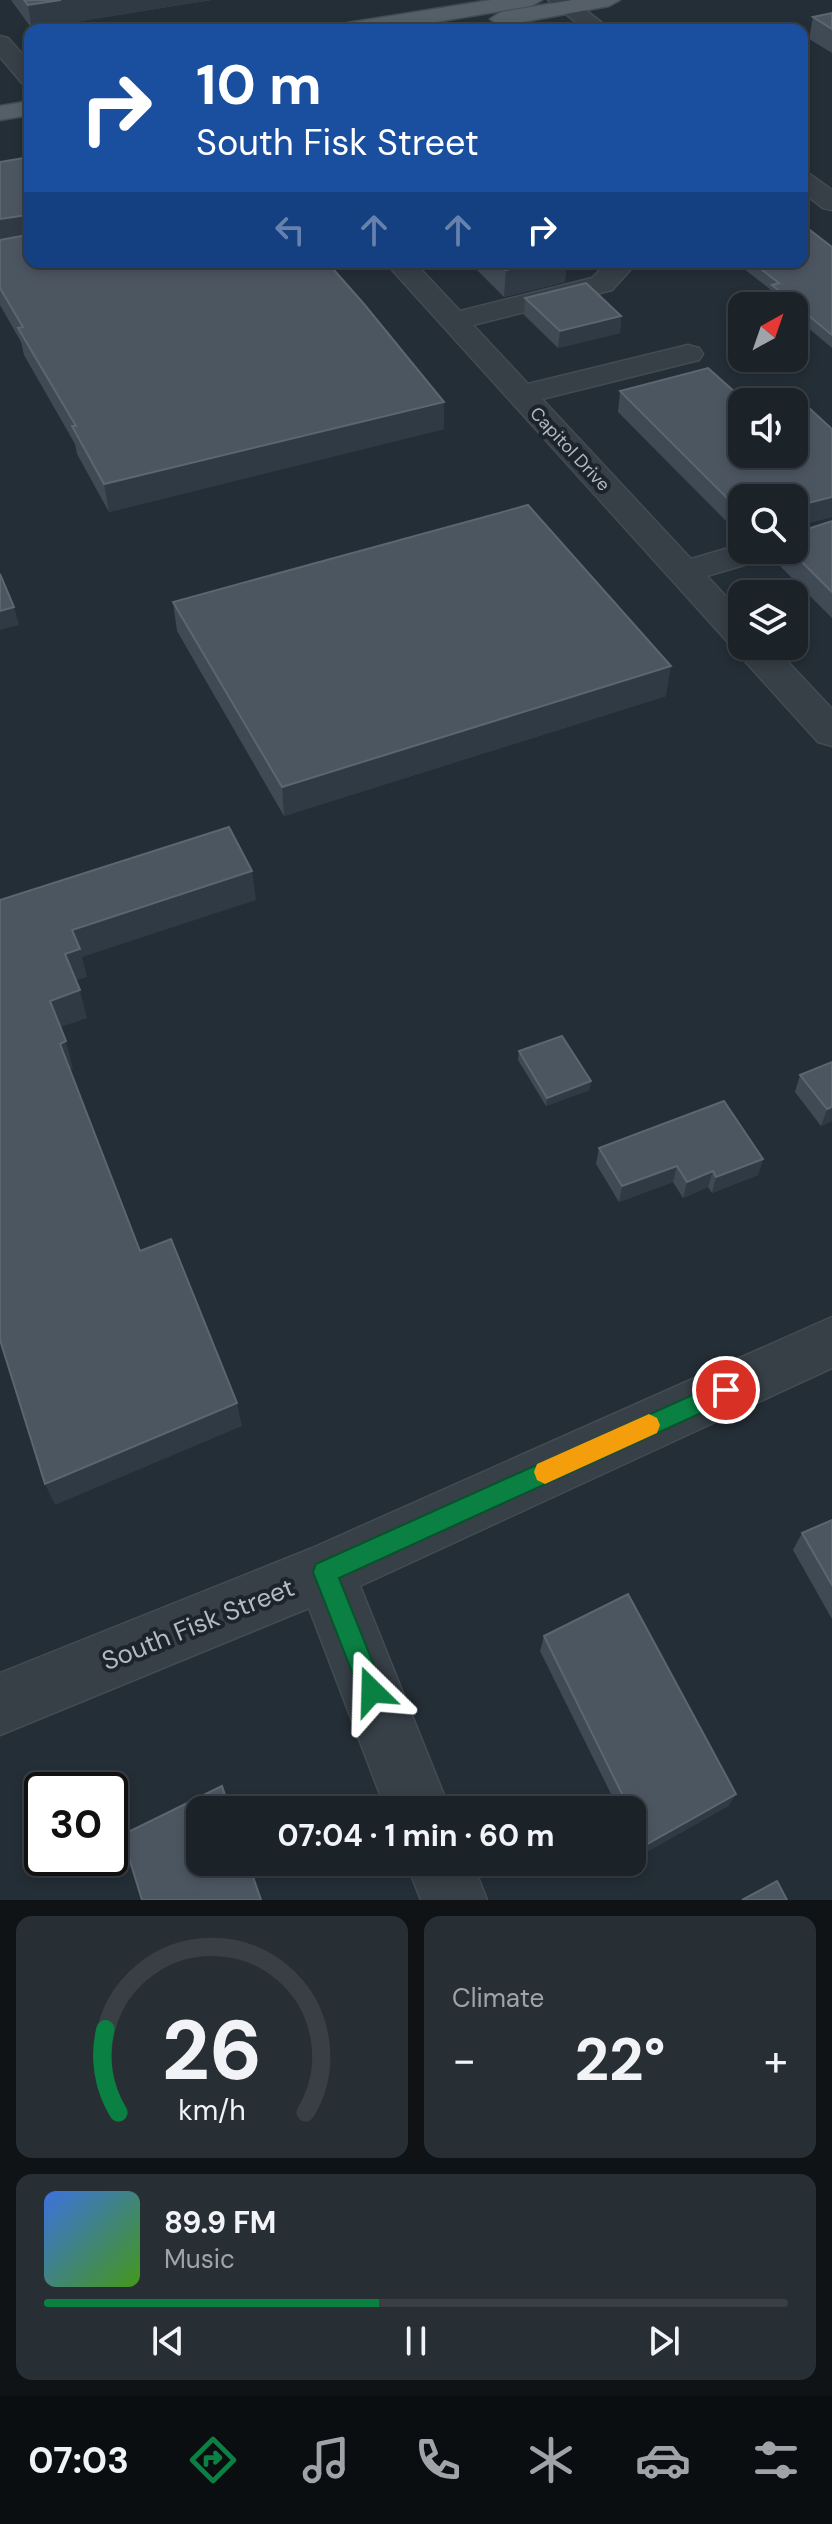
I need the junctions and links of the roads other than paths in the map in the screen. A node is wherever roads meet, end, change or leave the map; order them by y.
1 (531, 0) edge
2 (609, 0) edge
3 (564, 3) edge
4 (384, 24) edge
5 (471, 24) edge
6 (592, 24) edge
7 (0, 43) edge
8 (24, 73) edge
9 (24, 81) edge
10 (0, 86) edge
11 (24, 109) edge
12 (0, 113) edge
13 (808, 184) edge
14 (832, 202) edge
15 (404, 268) edge
16 (616, 268) edge
17 (453, 321) junction
18 (688, 354) dead end
19 (521, 395) junction
20 (728, 559) edge
21 (683, 572) junction
22 (728, 621) edge
23 (765, 660) edge
24 (832, 733) edge
25 (832, 1342) edge
26 (325, 1572) junction
27 (0, 1704) edge
28 (413, 1796) edge
29 (445, 1876) edge
30 (454, 1900) edge

1 - 4 main road
2 - 3 main road
3 - 5 main road
3 - 6 street
7 - 8 street
9 - 10 main road
11 - 12 main road
13 - 14 street
15 - 17 street, Capitol Drive
16 - 17 street
17 - 19 street, Capitol Drive
18 - 19 street
19 - 21 street, Capitol Drive
20 - 21 street
21 - 22 street, Capitol Drive
23 - 24 street
25 - 26 street, South Fisk Street
26 - 27 street, South Fisk Street
26 - 28 street
29 - 30 street

